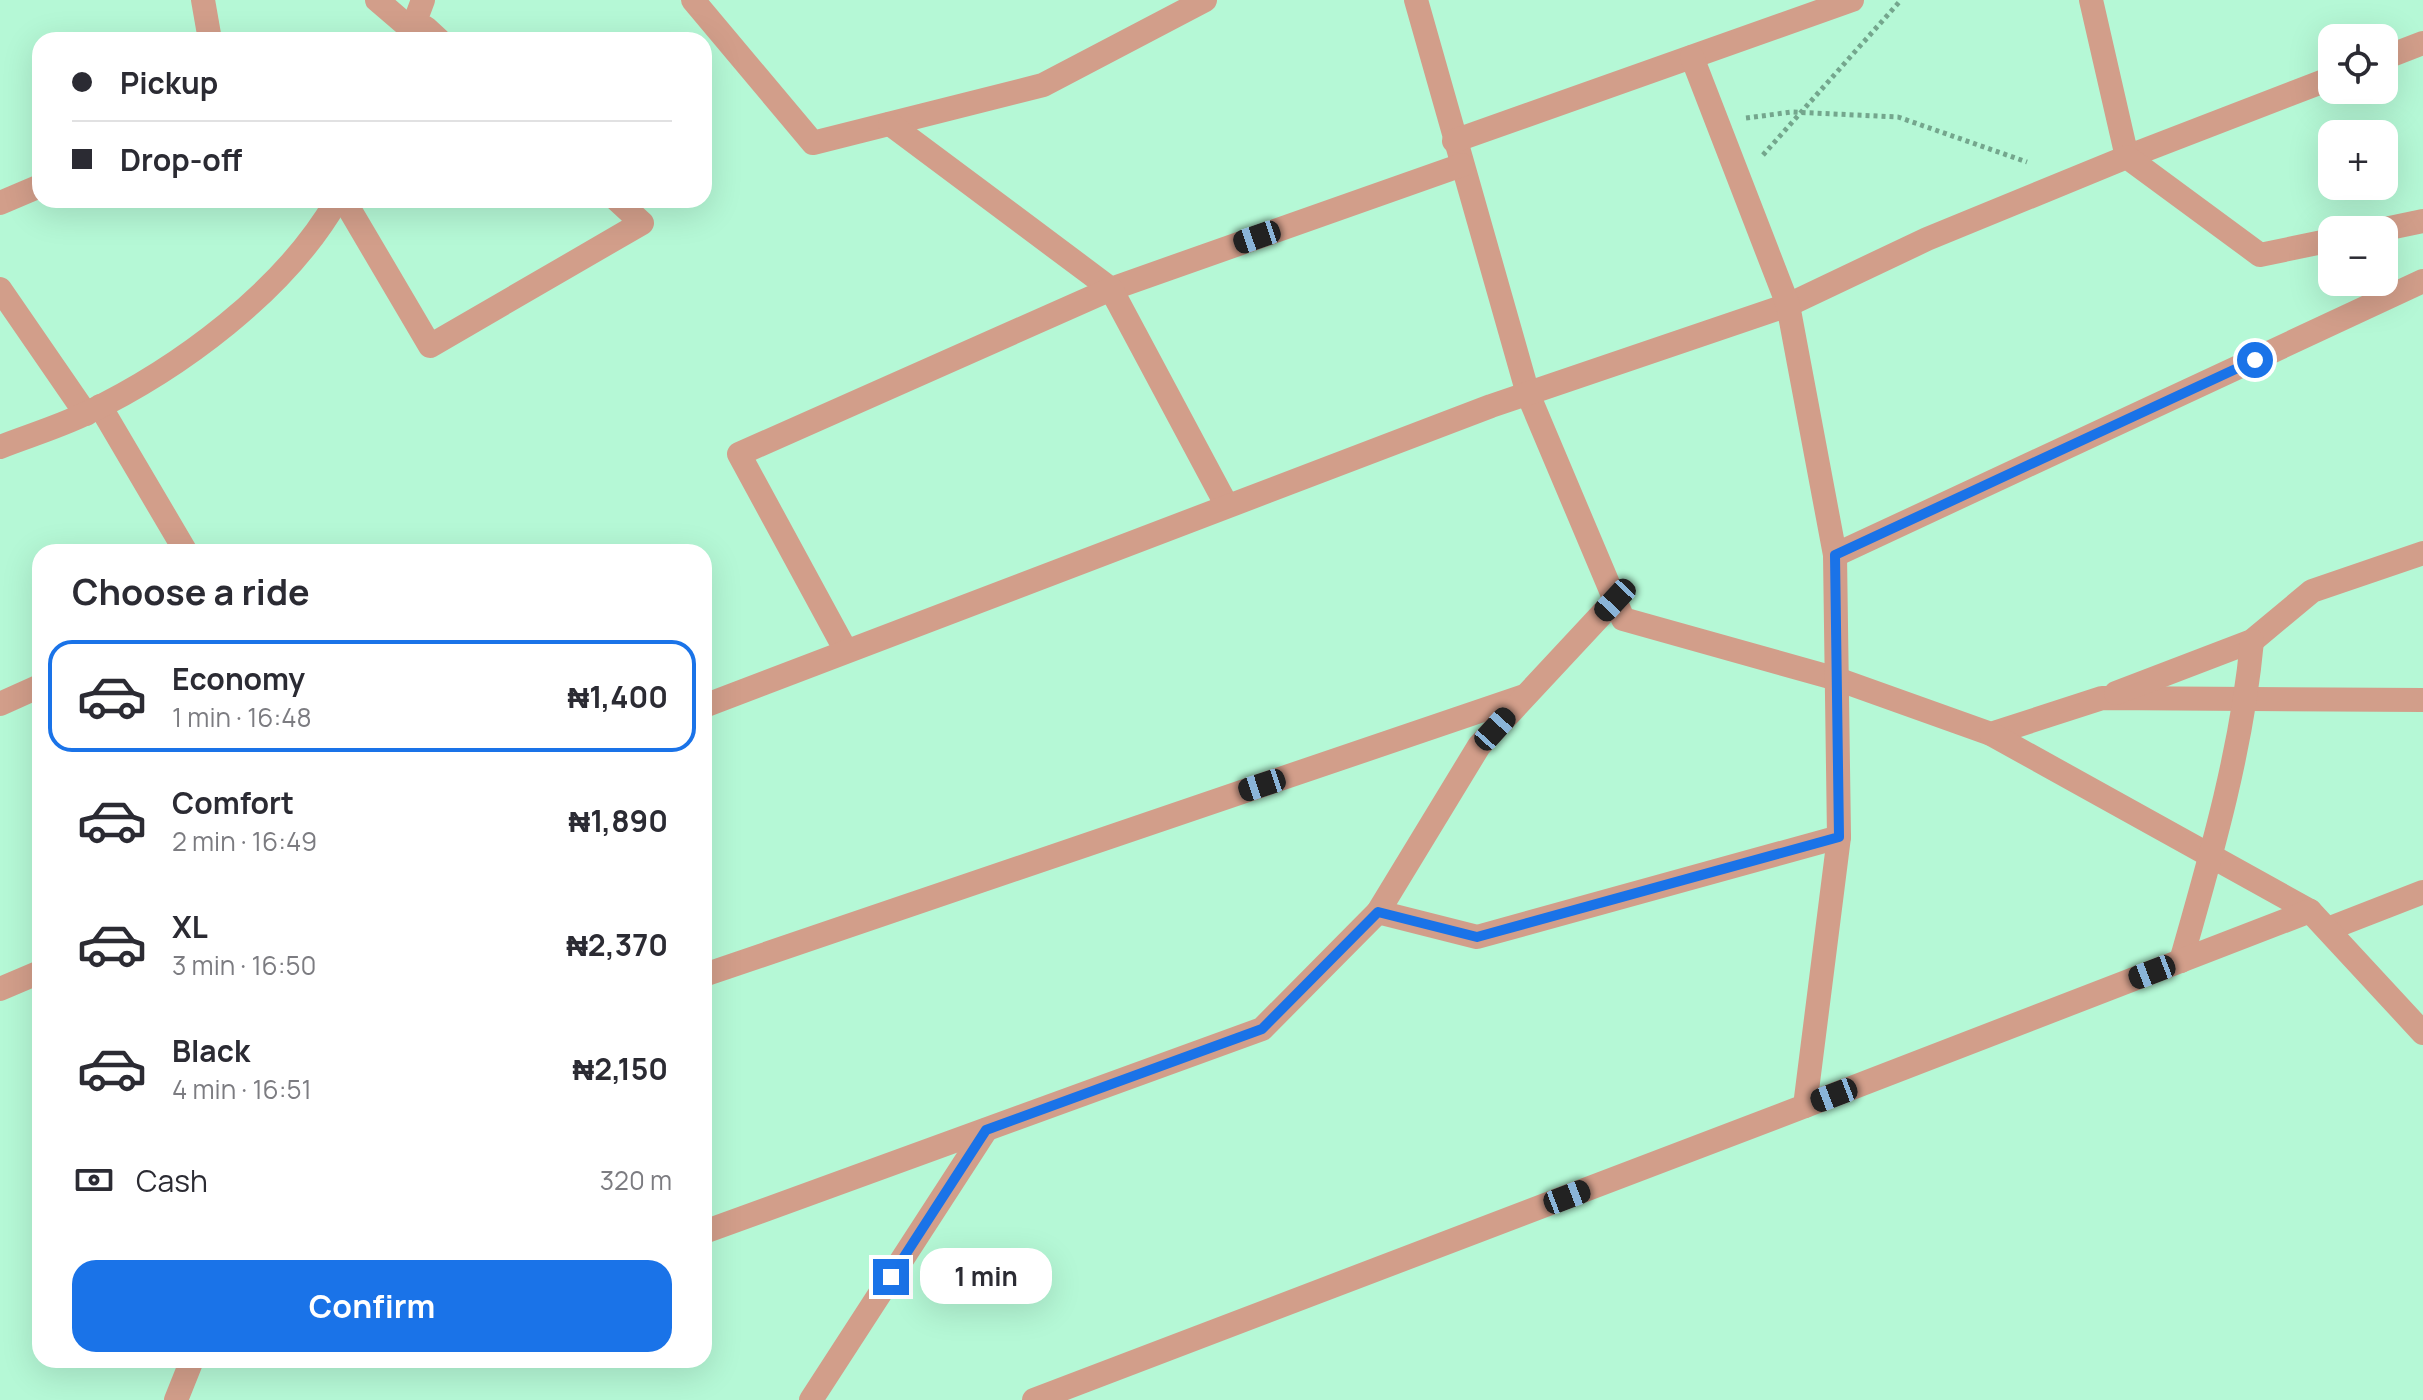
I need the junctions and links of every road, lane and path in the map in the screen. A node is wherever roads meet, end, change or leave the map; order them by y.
1 (203, 0) edge
2 (377, 0) edge
3 (423, 0) edge
4 (693, 0) edge
5 (1205, 0) edge
6 (1416, 0) edge
7 (1852, 0) edge
8 (1901, 0) edge
9 (2091, 0) edge
10 (209, 32) edge
11 (407, 32) edge
12 (411, 32) edge
13 (2423, 43) edge
14 (2398, 53) edge
15 (1692, 57) junction
16 (2318, 83) edge
17 (1801, 112) junction
18 (1717, 122) junction
19 (890, 124) junction
20 (1454, 141) junction
21 (2127, 157) junction
22 (1462, 165) junction
23 (2074, 179) junction
24 (1740, 180) junction
25 (32, 189) edge
26 (0, 203) edge
27 (333, 208) edge
28 (349, 208) edge
29 (626, 208) edge
30 (2423, 221) edge
31 (2398, 226) edge
32 (2318, 243) edge
33 (2423, 281) edge
34 (0, 289) edge
35 (1111, 289) junction
36 (1788, 305) junction
37 (1528, 394) junction
38 (93, 410) junction
39 (0, 447) edge
40 (1227, 506) junction
41 (181, 544) edge
42 (2423, 553) edge
43 (1835, 555) junction
44 (1615, 600) junction
45 (2252, 641) junction
46 (846, 651) junction
47 (1837, 679) junction
48 (32, 690) edge
49 (1527, 695) junction
50 (2102, 698) junction
51 (2247, 699) junction
52 (2423, 700) edge
53 (712, 703) edge
54 (0, 704) edge
55 (1991, 734) junction
56 (1839, 837) junction
57 (2211, 857) junction
58 (2423, 892) edge
59 (2310, 911) junction
60 (1378, 912) junction
61 (2328, 929) junction
62 (2181, 961) junction
63 (712, 972) edge
64 (32, 975) edge
65 (0, 989) edge
66 (2423, 1033) edge
67 (1805, 1106) junction
68 (986, 1130) junction
69 (712, 1229) edge
70 (189, 1368) edge
71 (176, 1400) edge
72 (811, 1400) edge
73 (1034, 1400) edge

1 - 10 street
2 - 11 street
3 - 12 street
4 - 19 street
5 - 19 street
6 - 20 street
7 - 15 street
8 - 17 path
9 - 21 street
13 - 14 street
15 - 18 street
15 - 20 street
16 - 21 street
17 - 18 path
17 - 23 path
17 - 24 path
18 - 24 street
19 - 35 street
20 - 22 street
21 - 23 street
21 - 32 street
22 - 35 street
22 - 37 street
23 - 36 street
24 - 36 street
25 - 26 street
27 - 38 street
28 - 29 street
30 - 31 street
33 - 43 street
34 - 38 street
35 - 40 street
35 - 46 street
36 - 37 street
36 - 43 street
37 - 40 street
37 - 44 street
38 - 39 street
38 - 41 street
40 - 46 street
42 - 45 street
43 - 47 street
44 - 47 street
44 - 49 street
45 - 50 street
45 - 51 street
46 - 53 street
47 - 55 street
47 - 56 street
48 - 54 street
49 - 60 street
49 - 63 street
50 - 51 street
50 - 55 street
51 - 52 street
51 - 57 street
55 - 57 street
56 - 60 street
56 - 67 street
57 - 59 street
57 - 62 street
58 - 61 street
59 - 61 street
59 - 62 street
60 - 68 street
61 - 66 street
62 - 67 street
64 - 65 street
67 - 73 street
68 - 69 street
68 - 72 street
70 - 71 street

